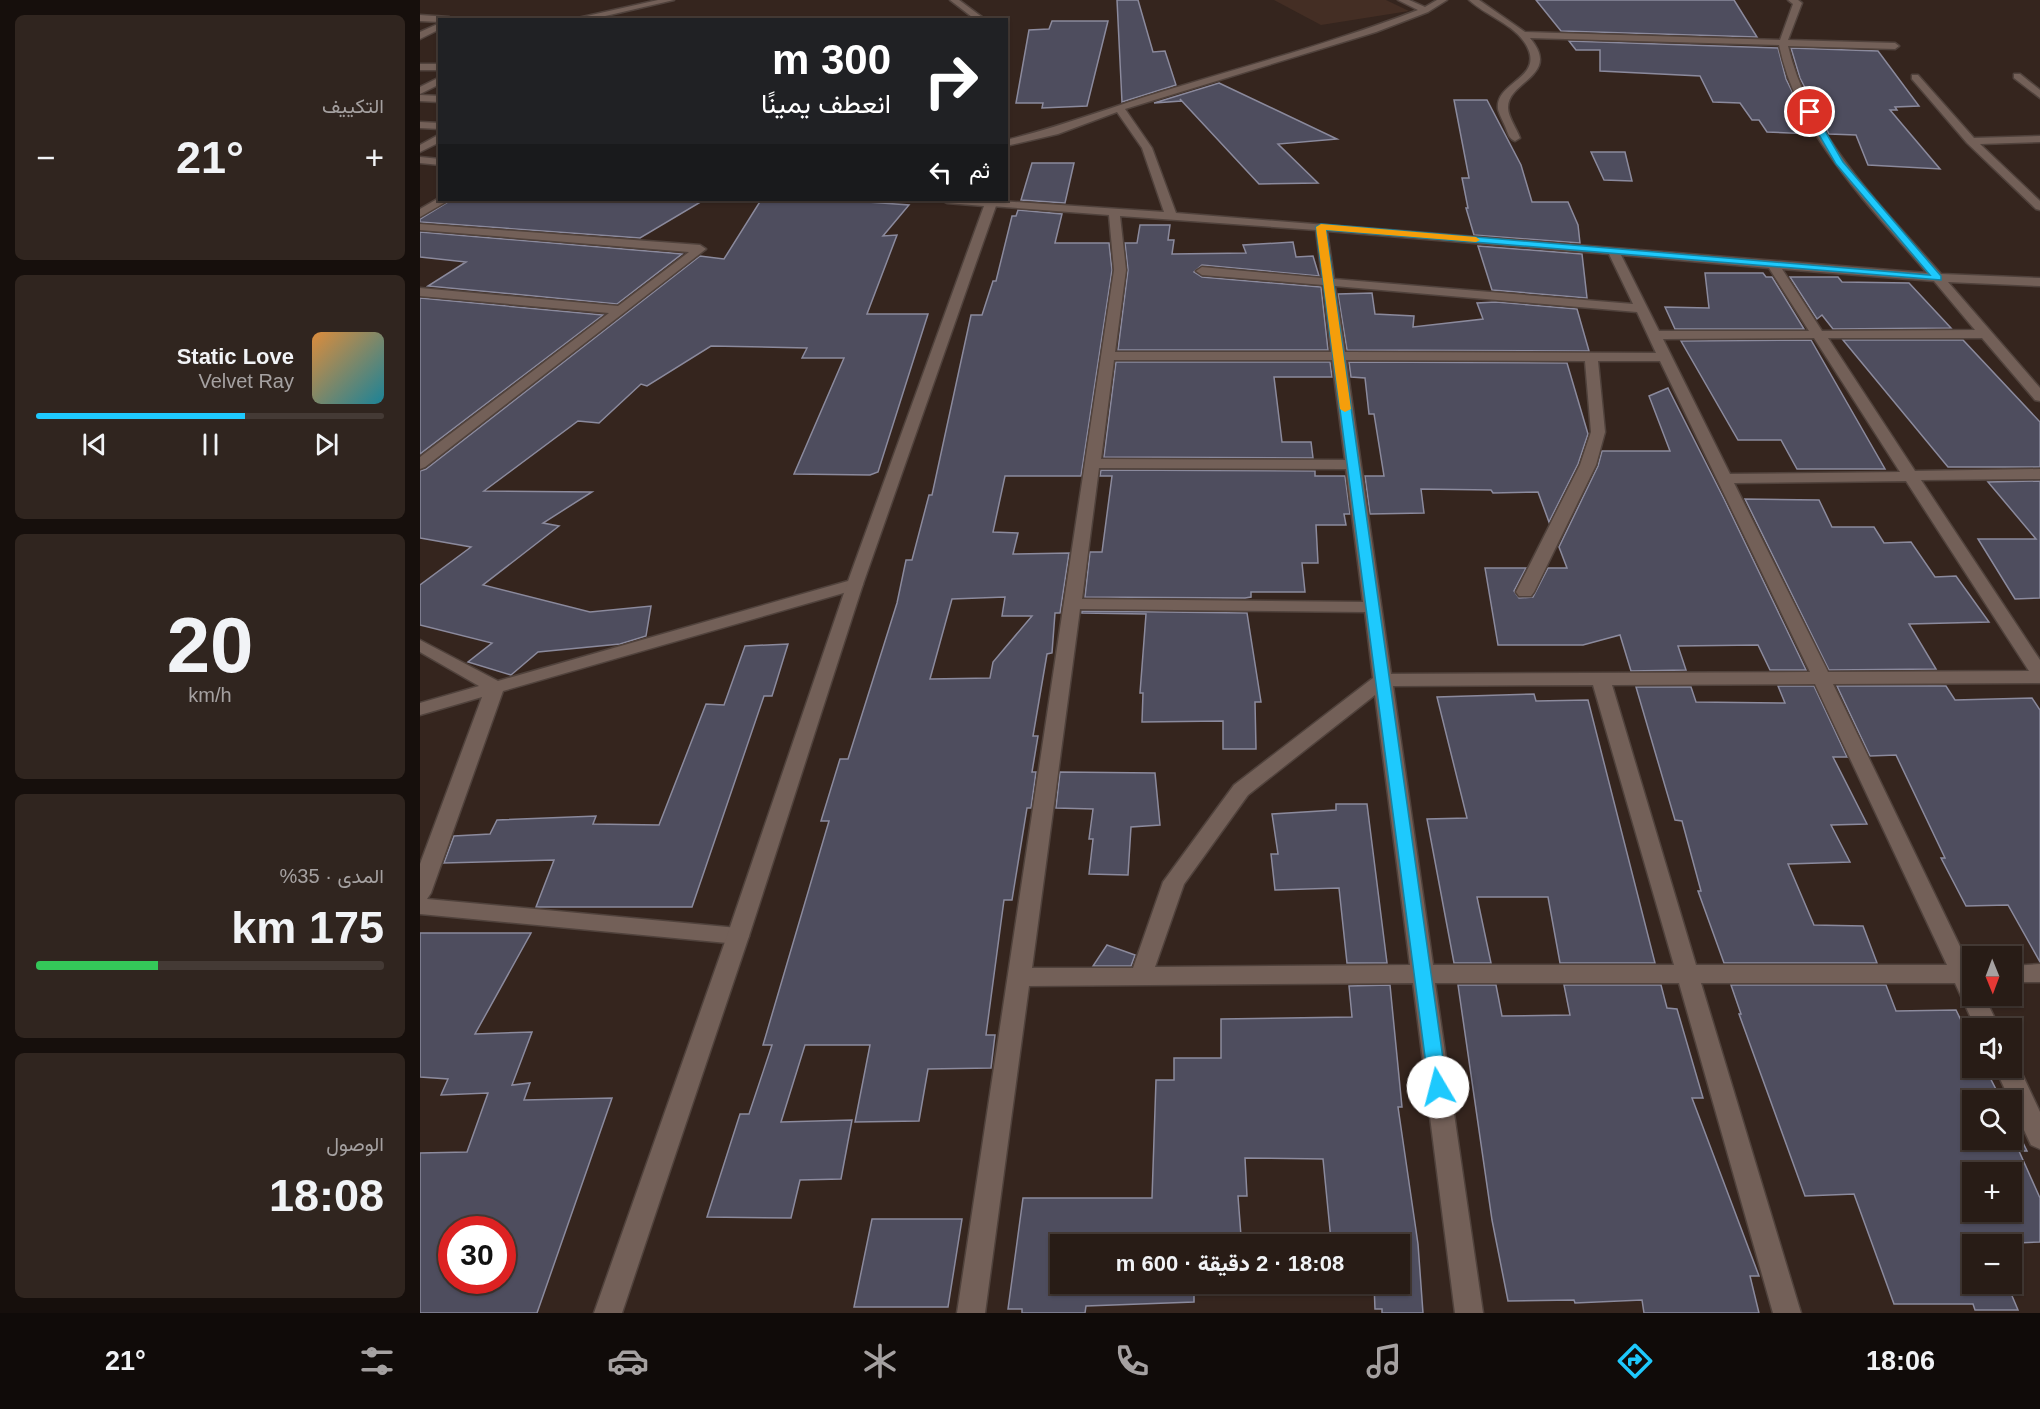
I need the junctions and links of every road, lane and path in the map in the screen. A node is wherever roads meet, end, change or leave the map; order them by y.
1 (670, 0) edge
2 (954, 0) edge
3 (1402, 0) edge
4 (1443, 0) edge
5 (1473, 0) edge
6 (1792, 0) edge
7 (1425, 10) junction
8 (420, 18) edge
9 (583, 18) edge
10 (979, 18) edge
11 (438, 19) edge
12 (438, 26) edge
13 (1523, 35) junction
14 (420, 36) edge
15 (1783, 43) junction
16 (1894, 46) dead end
17 (420, 67) edge
18 (438, 68) edge
19 (2017, 76) dead end
20 (1915, 77) dead end
21 (438, 81) edge
22 (420, 91) edge
23 (2040, 95) edge
24 (420, 98) edge
25 (438, 99) edge
26 (1119, 108) junction
27 (420, 124) edge
28 (438, 126) edge
29 (438, 138) edge
30 (1515, 138) dead end
31 (2040, 139) edge
32 (1971, 141) junction
33 (1008, 143) edge
34 (420, 149) edge
35 (420, 160) edge
36 (438, 162) edge
37 (441, 201) edge
38 (991, 201) edge
39 (2040, 207) edge
40 (1114, 212) junction
41 (420, 214) edge
42 (1170, 216) junction
43 (420, 227) edge
44 (1321, 227) junction
45 (1613, 251) junction
46 (1773, 264) junction
47 (1202, 271) dead end
48 (1938, 278) junction
49 (1328, 282) junction
50 (2040, 282) edge
51 (420, 292) edge
52 (1642, 309) junction
53 (621, 310) junction
54 (1654, 334) junction
55 (1985, 334) junction
56 (1819, 335) junction
57 (1108, 356) junction
58 (1338, 356) junction
59 (1591, 356) junction
60 (1665, 357) junction
61 (2040, 397) edge
62 (1093, 463) junction
63 (420, 464) edge
64 (1353, 465) junction
65 (2040, 474) edge
66 (1911, 476) junction
67 (1725, 479) junction
68 (855, 584) junction
69 (1525, 592) dead end
70 (1073, 604) junction
71 (1372, 607) junction
72 (420, 645) edge
73 (2040, 676) edge
74 (1822, 679) junction
75 (1382, 680) junction
76 (1601, 680) junction
77 (495, 687) junction
78 (420, 709) edge
79 (420, 893) edge
80 (420, 906) edge
81 (738, 936) junction
82 (1962, 964) edge
83 (2040, 973) edge
84 (1423, 974) junction
85 (1687, 974) junction
86 (1962, 974) edge
87 (2022, 974) edge
88 (1141, 976) junction
89 (1019, 977) junction
90 (2012, 1078) edge
91 (2040, 1138) edge
92 (608, 1313) edge
93 (971, 1313) edge
94 (1469, 1313) edge
95 (1787, 1313) edge

1 - 9 street
2 - 10 street
3 - 7 street
4 - 7 street
5 - 13 street
6 - 15 street
7 - 26 street
8 - 11 street
12 - 14 street
13 - 15 street
13 - 30 street
15 - 16 street
15 - 48 street
17 - 18 street
19 - 23 street
20 - 32 street
21 - 22 street
24 - 25 street
26 - 33 street
26 - 42 street
27 - 28 street
29 - 34 street
31 - 32 street
32 - 39 street
35 - 36 street
37 - 41 street
38 - 40 street
38 - 68 street
40 - 42 street
40 - 57 street
42 - 44 street
43 - 53 street
44 - 45 street
44 - 49 street
45 - 46 street
45 - 52 street
46 - 48 street
46 - 56 street
47 - 49 street
48 - 50 street
48 - 55 street
49 - 52 street
49 - 58 street
51 - 53 street
52 - 54 street
53 - 63 street
54 - 56 street
54 - 60 street
55 - 56 street
55 - 61 street
56 - 66 street
57 - 58 street
57 - 62 street
58 - 59 street
58 - 64 street
59 - 60 street
59 - 69 street
60 - 67 street
62 - 64 street
62 - 70 street
64 - 71 street
65 - 66 street
66 - 67 street
66 - 73 street
67 - 74 street
68 - 77 street
68 - 81 street
70 - 71 street
70 - 89 street
71 - 75 street
72 - 77 street
73 - 74 street
74 - 76 street
74 - 82 street
75 - 76 street
75 - 84 street
75 - 88 street
76 - 85 street
77 - 78 street
77 - 79 street
80 - 81 street
81 - 92 street
83 - 87 street
84 - 85 street
84 - 88 street
84 - 94 street
85 - 86 street
85 - 95 street
88 - 89 street
89 - 93 street
90 - 91 street

